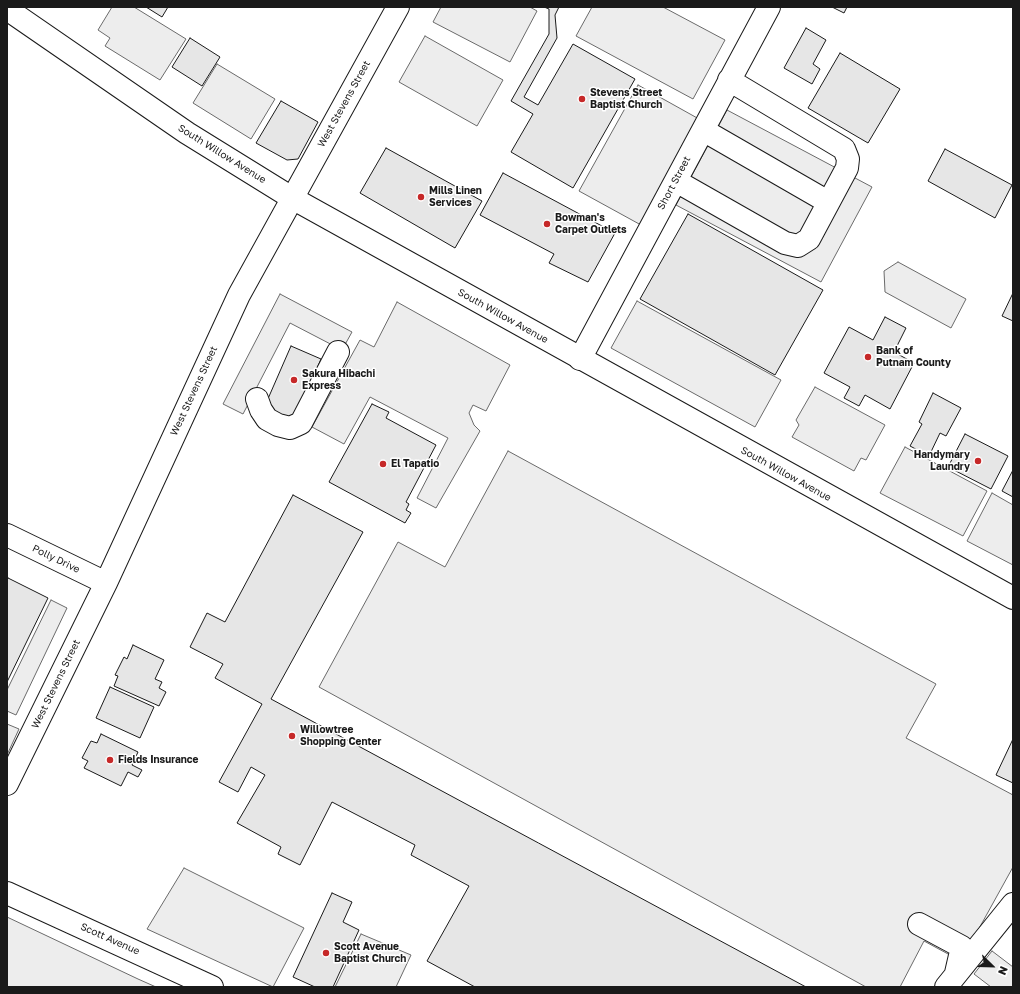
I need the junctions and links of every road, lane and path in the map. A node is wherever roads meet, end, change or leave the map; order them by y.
1 (398, 7) edge
2 (769, 7) edge
3 (7, 9) edge
4 (730, 80) junction
5 (703, 130) junction
6 (676, 181) junction
7 (292, 198) junction
8 (828, 202) junction
9 (338, 352) dead end
10 (580, 359) junction
11 (257, 399) dead end
12 (7, 535) edge
13 (106, 583) junction
14 (1013, 598) edge
15 (7, 784) edge
16 (7, 893) edge
17 (1013, 904) edge
18 (919, 924) dead end
19 (951, 981) edge
20 (212, 987) edge

1 - 7 street, West Stevens Street
2 - 4 street, Short Street
3 - 7 street, South Willow Avenue
4 - 5 street, Short Street
4 - 8 street
5 - 6 street, Short Street
5 - 8 street
6 - 8 street
6 - 10 street, Short Street
7 - 10 street, South Willow Avenue
7 - 13 street, West Stevens Street
9 - 11 street
10 - 14 street, South Willow Avenue
12 - 13 street, Polly Drive
13 - 15 street, West Stevens Street
16 - 20 street, Scott Avenue
17 - 19 street
18 - 19 street

